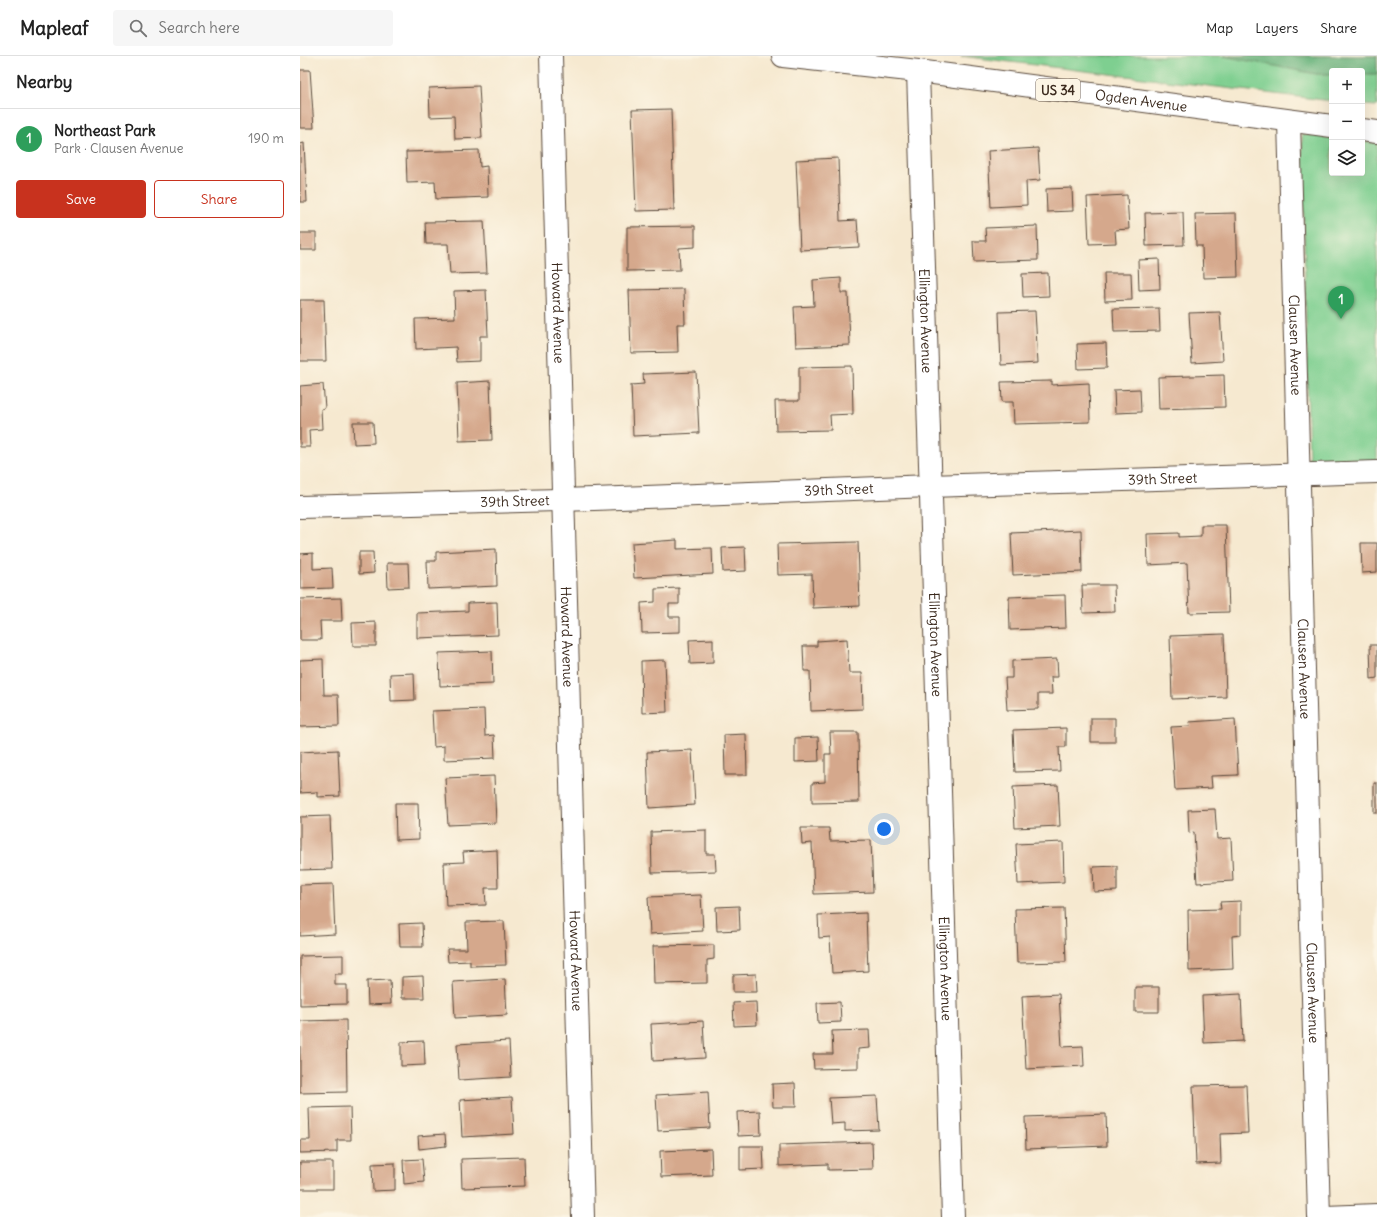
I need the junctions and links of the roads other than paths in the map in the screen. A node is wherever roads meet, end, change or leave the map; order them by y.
1 (551, 56) edge
2 (783, 56) edge
3 (918, 72) junction
4 (1290, 121) junction
5 (1329, 126) edge
6 (1365, 130) edge
7 (1377, 132) edge
8 (1377, 472) edge
9 (1299, 476) junction
10 (930, 486) junction
11 (563, 500) junction
12 (300, 507) edge
13 (1377, 1215) edge
14 (583, 1217) edge
15 (953, 1217) edge
16 (1319, 1217) edge
17 (1325, 1217) edge

1 - 11 street, Howard Avenue
2 - 3 street, Ogden Avenue / US 34
3 - 4 street, Ogden Avenue / US 34
3 - 10 street, Ellington Avenue
4 - 5 street, Ogden Avenue / US 34
4 - 9 street, Clausen Avenue
6 - 7 street
8 - 9 street, 39th Street
9 - 10 street, 39th Street
9 - 16 street, Clausen Avenue
10 - 11 street, 39th Street
10 - 15 street, Ellington Avenue
11 - 12 street, 39th Street
11 - 14 street, Howard Avenue
13 - 17 street

